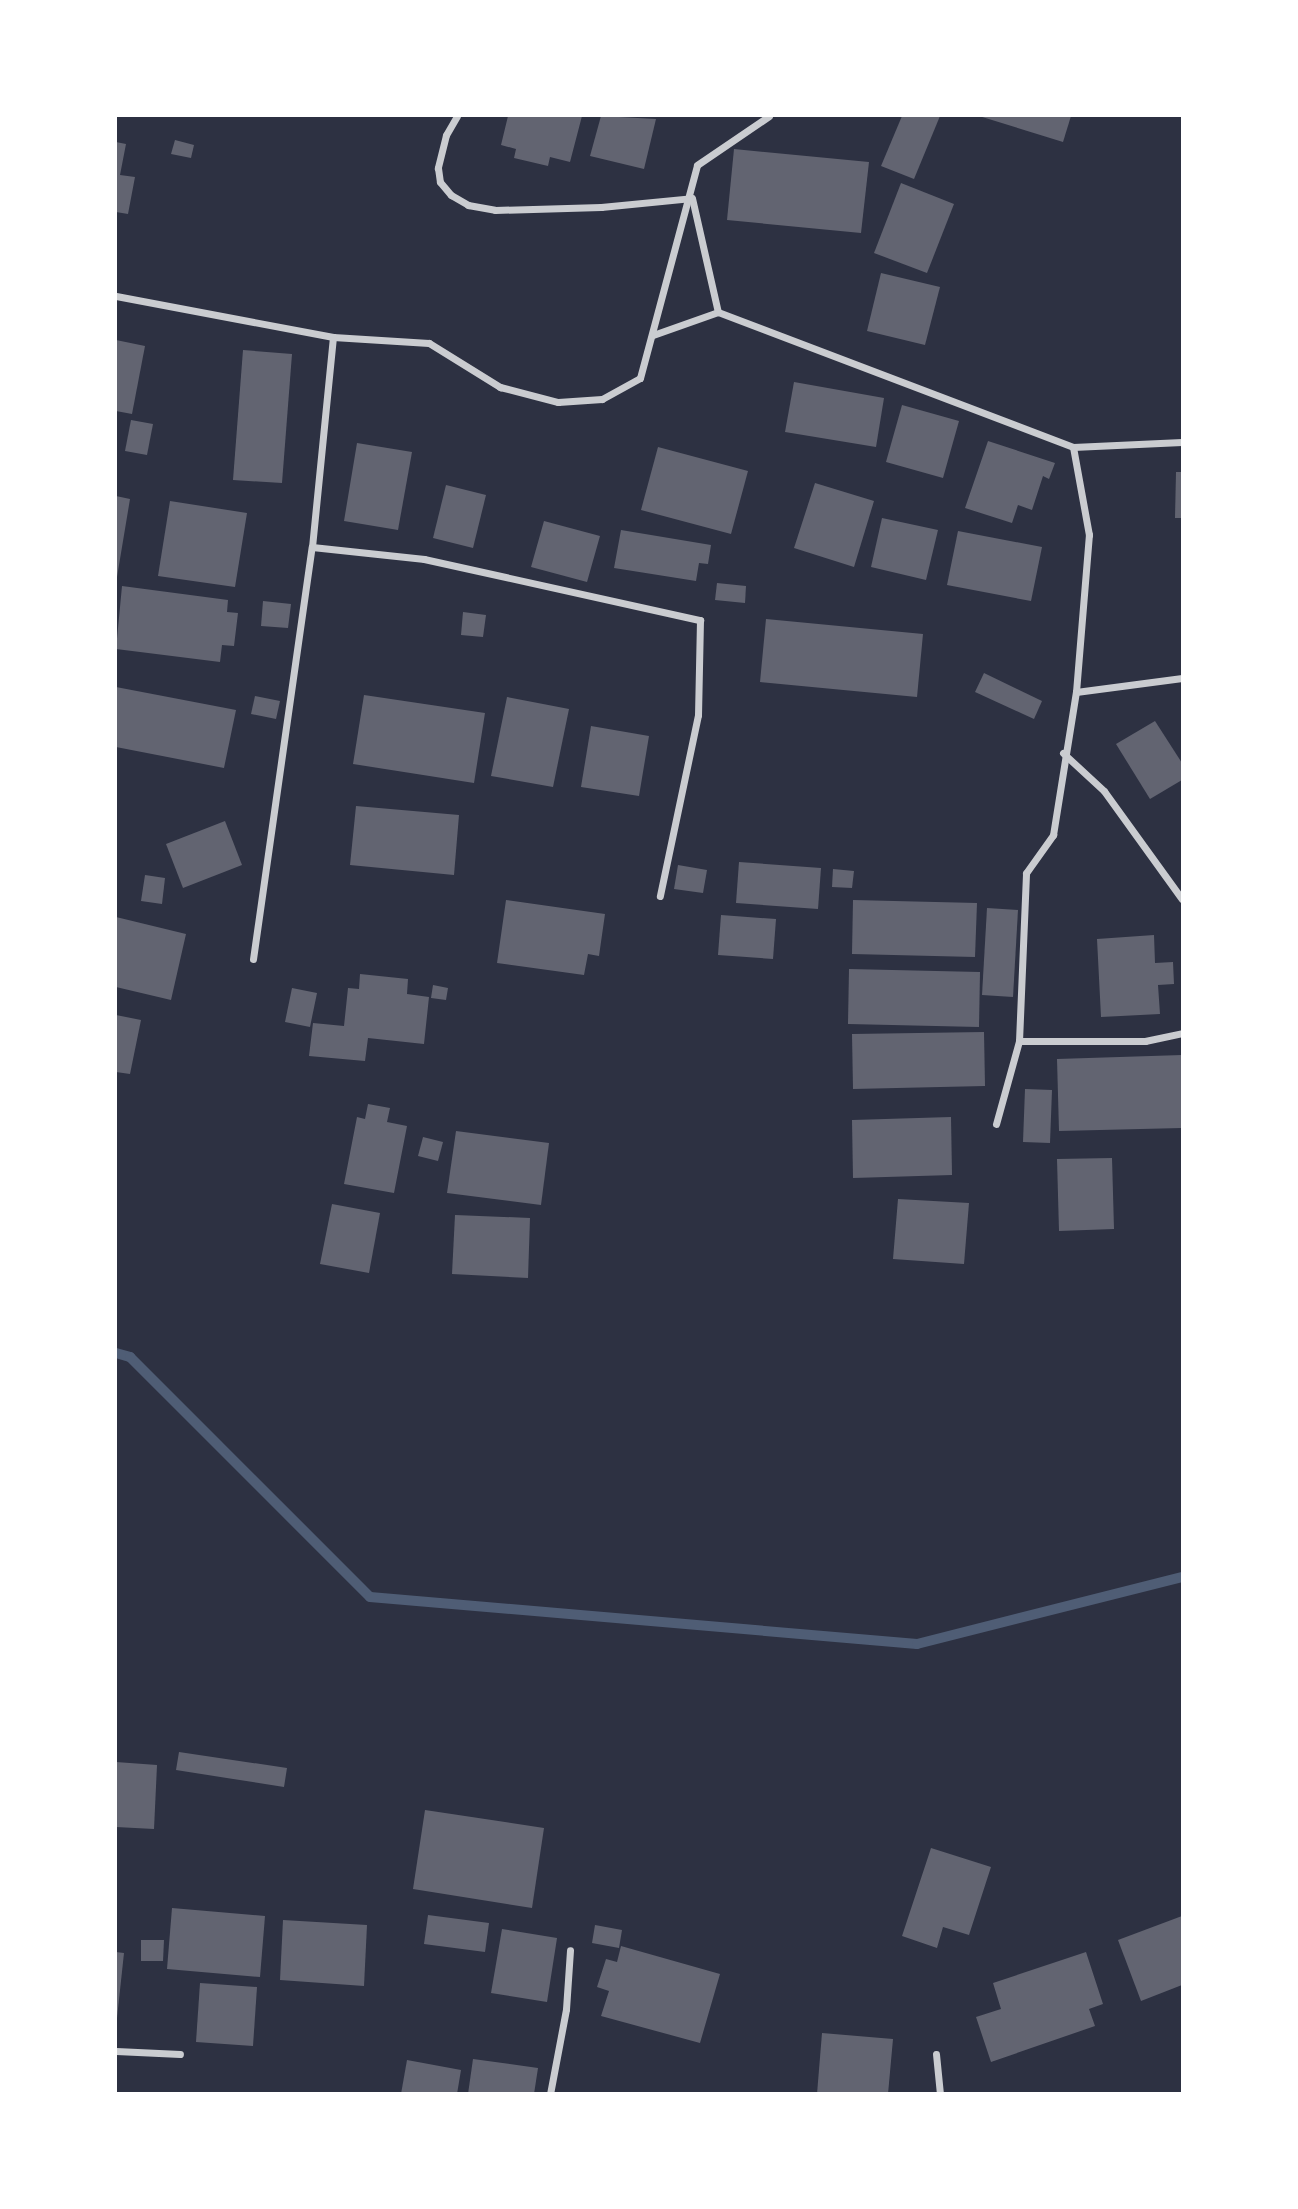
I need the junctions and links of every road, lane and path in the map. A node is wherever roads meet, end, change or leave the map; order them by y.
1 (457, 116) edge
2 (769, 116) edge
3 (692, 198) junction
4 (116, 296) edge
5 (718, 312) junction
6 (653, 335) junction
7 (333, 337) junction
8 (1182, 442) edge
9 (1073, 447) junction
10 (312, 547) junction
11 (1182, 678) edge
12 (1076, 692) junction
13 (1063, 753) junction
14 (660, 896) dead end
15 (1182, 900) edge
16 (253, 959) dead end
17 (1182, 1033) edge
18 (1019, 1041) junction
19 (996, 1124) dead end
20 (570, 1950) dead end
21 (116, 2051) edge
22 (180, 2054) dead end
23 (936, 2054) dead end
24 (550, 2094) edge
25 (940, 2094) edge

1 - 3 street
2 - 3 street
3 - 5 street
3 - 6 street
4 - 7 street
5 - 6 street
5 - 9 street
6 - 7 street
7 - 10 street
8 - 9 street
9 - 12 street
10 - 14 street
10 - 16 street
11 - 12 street
12 - 13 street
13 - 15 street
13 - 18 street
17 - 18 street
18 - 19 street
20 - 24 street
21 - 22 street
23 - 25 street

